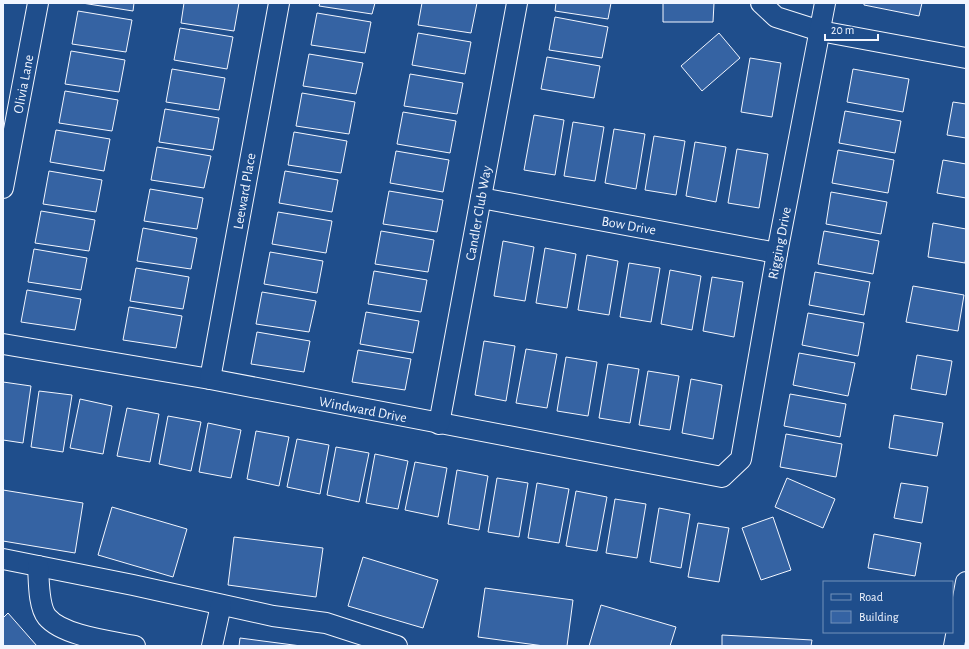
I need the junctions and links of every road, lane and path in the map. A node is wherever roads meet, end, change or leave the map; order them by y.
1 (38, 3) edge
2 (279, 3) edge
3 (517, 3) edge
4 (761, 3) edge
5 (825, 3) edge
6 (820, 31) junction
7 (966, 58) edge
8 (3, 188) edge
9 (481, 198) junction
10 (777, 252) junction
11 (3, 344) edge
12 (210, 379) junction
13 (439, 424) junction
14 (722, 477) joint
15 (3, 559) edge
16 (38, 566) junction
17 (966, 582) edge
18 (221, 605) junction
19 (956, 615) edge
20 (135, 646) edge
21 (212, 646) edge
22 (397, 646) edge
23 (954, 646) edge

1 - 8 street, Olivia Lane
2 - 12 street, Leeward Place
3 - 9 street, Candler Club Way
4 - 6 street
5 - 6 street, Rigging Drive
6 - 7 street
6 - 10 street, Rigging Drive
9 - 10 street, Bow Drive
9 - 13 street, Candler Club Way
10 - 14 street, Rigging Drive
11 - 12 street, Windward Drive
12 - 13 street, Windward Drive
13 - 14 street, Windward Drive
15 - 16 street
16 - 18 street
16 - 20 street
17 - 19 street
18 - 21 street
18 - 22 street
19 - 23 street

